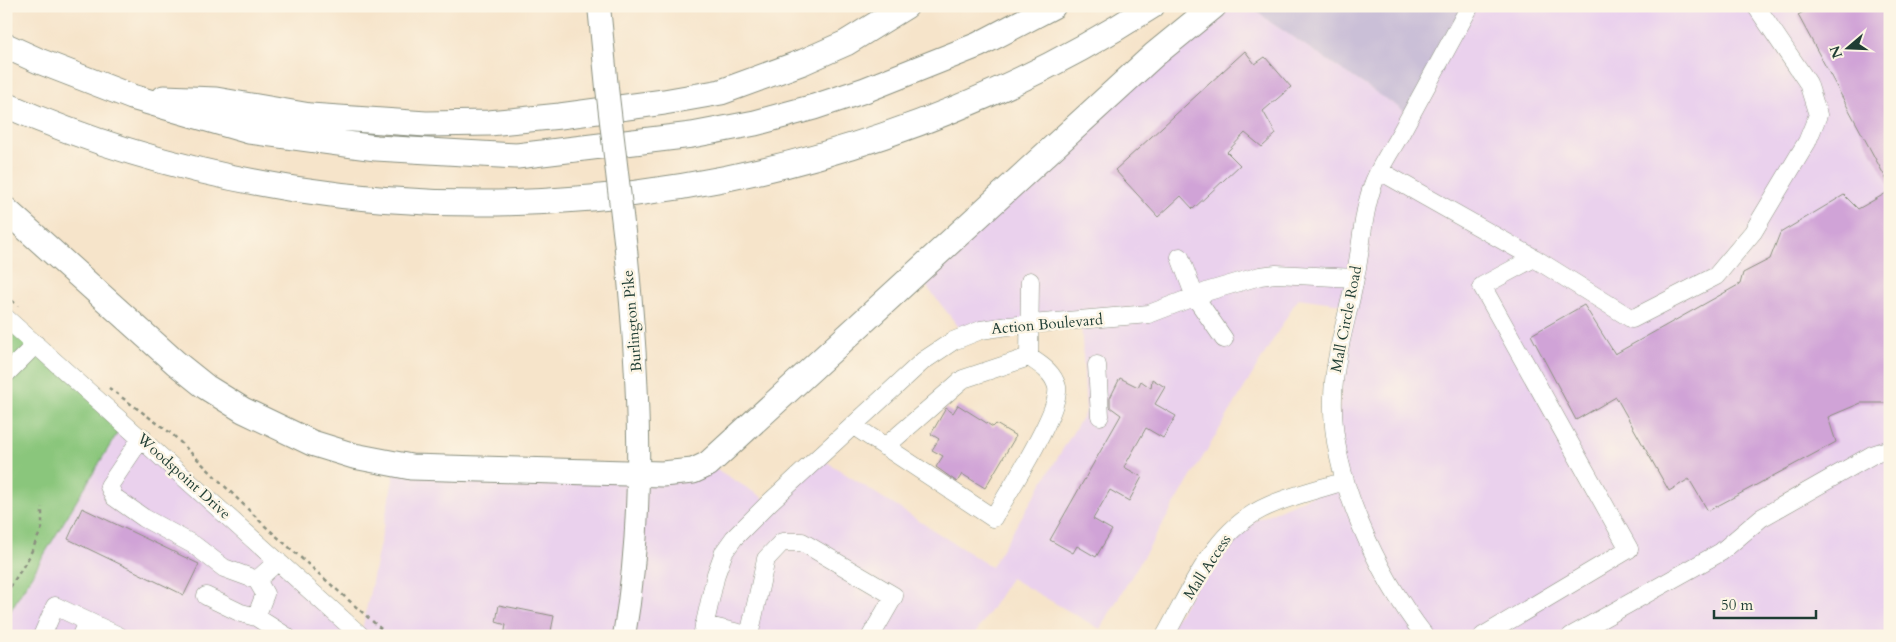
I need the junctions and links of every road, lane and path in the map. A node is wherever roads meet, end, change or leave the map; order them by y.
1 (599, 6) edge
2 (906, 6) edge
3 (1052, 6) edge
4 (1152, 6) edge
5 (1214, 6) edge
6 (1470, 6) edge
7 (1756, 6) edge
8 (6, 46) edge
9 (132, 97) junction
10 (6, 105) edge
11 (1380, 170) junction
12 (6, 210) edge
13 (1180, 258) dead end
14 (1534, 258) junction
15 (1356, 278) junction
16 (1030, 281) dead end
17 (6, 295) edge
18 (1195, 297) junction
19 (13, 313) edge
20 (1029, 324) junction
21 (1224, 339) dead end
22 (36, 344) junction
23 (1029, 357) junction
24 (1096, 365) dead end
25 (6, 374) edge
26 (102, 383) dead end
27 (1100, 416) dead end
28 (854, 426) junction
29 (142, 437) junction
30 (885, 447) junction
31 (1890, 449) edge
32 (640, 472) junction
33 (1345, 481) junction
34 (42, 507) dead end
35 (278, 561) junction
36 (257, 580) junction
37 (6, 594) edge
38 (206, 596) dead end
39 (256, 617) junction
40 (84, 628) edge
41 (703, 630) edge
42 (750, 635) edge
43 (42, 636) edge
44 (119, 636) edge
45 (286, 636) edge
46 (361, 636) edge
47 (390, 636) edge
48 (624, 636) edge
49 (871, 636) edge
50 (1165, 636) edge
51 (1425, 636) edge
52 (1483, 636) edge
53 (1571, 636) edge

1 - 32 main road, Burlington Pike, bridge
2 - 9 highway
3 - 9 highway
4 - 10 highway
5 - 32 highway
6 - 11 street, Mall Circle Road
7 - 14 street
8 - 9 highway
11 - 14 street
11 - 15 street, Mall Circle Road
12 - 32 highway
13 - 18 street
14 - 52 street
15 - 18 street, Action Boulevard
15 - 33 street, Mall Circle Road
16 - 20 street
17 - 19 path
18 - 20 street, Action Boulevard
18 - 21 street
19 - 22 street, Woodspoint Drive
20 - 23 street
20 - 28 street, Action Boulevard
22 - 25 street
22 - 29 street, Woodspoint Drive
23 - 30 street
23 - 30 street
24 - 27 street
26 - 47 path
28 - 30 street
28 - 41 street, Action Boulevard
29 - 35 street, Woodspoint Drive
29 - 36 street
31 - 53 street
32 - 48 main road, Burlington Pike
33 - 50 street, Mall Access
33 - 51 street, Mall Circle Road
34 - 37 path
35 - 36 street
35 - 46 street, Woodspoint Drive
36 - 39 street
38 - 39 street
39 - 45 street
40 - 43 street
40 - 44 street
41 - 42 street
42 - 49 street

